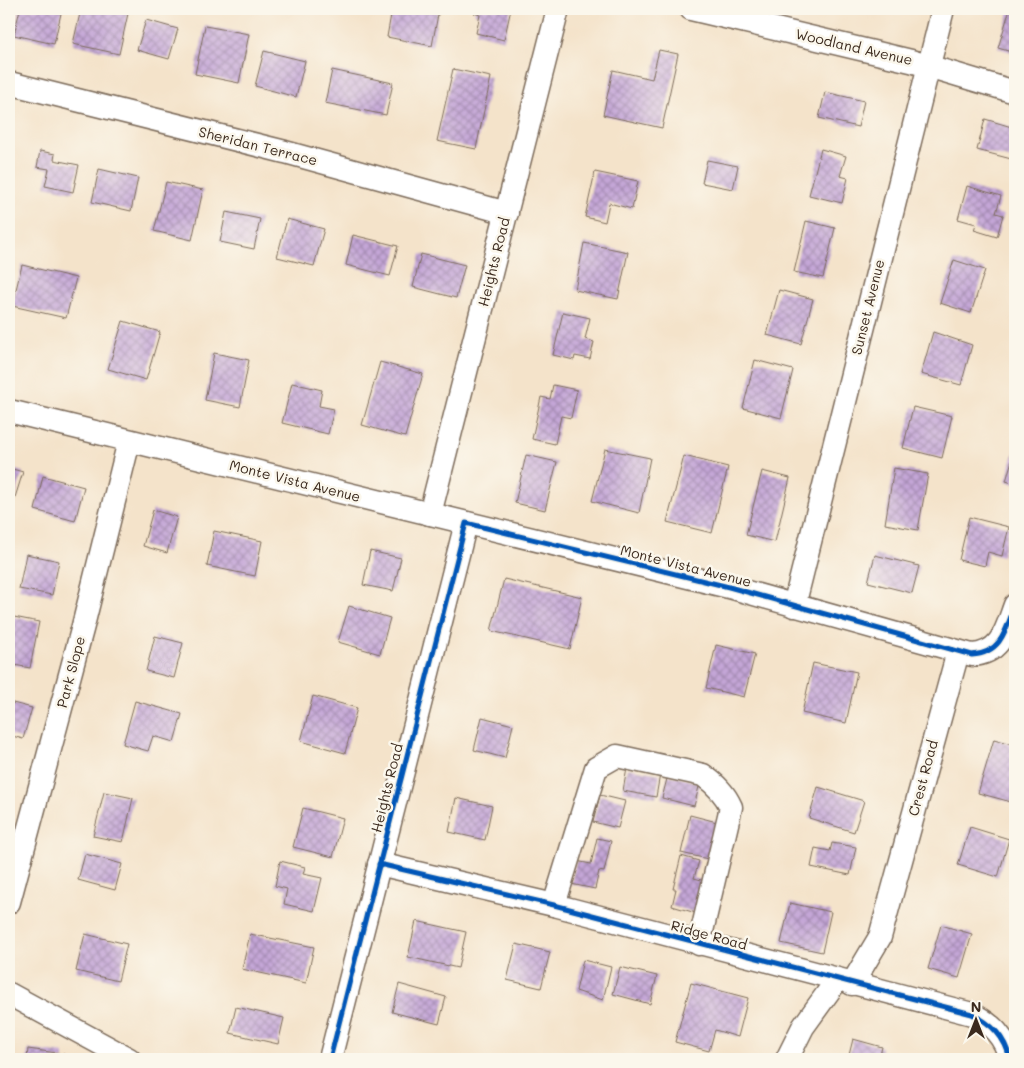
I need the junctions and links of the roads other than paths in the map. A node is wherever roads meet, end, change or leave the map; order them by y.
1 (558, 9) edge
2 (691, 9) edge
3 (943, 9) edge
4 (929, 66) junction
5 (9, 83) edge
6 (1015, 92) edge
7 (507, 213) junction
8 (9, 411) edge
9 (129, 441) junction
10 (430, 514) junction
11 (466, 523) junction
12 (1015, 605) edge
13 (794, 606) junction
14 (958, 652) junction
15 (379, 864) junction
16 (9, 902) edge
17 (554, 905) junction
18 (699, 944) junction
19 (844, 982) junction
20 (9, 994) edge
21 (129, 1059) edge
22 (330, 1059) edge
23 (787, 1059) edge
24 (1010, 1059) edge

1 - 7 street, Heights Road
2 - 4 street, Woodland Avenue
3 - 4 street, Sunset Avenue
4 - 6 street, Woodland Avenue
4 - 13 street, Sunset Avenue
5 - 7 street, Sheridan Terrace
7 - 10 street, Heights Road
8 - 9 street, Monte Vista Avenue
9 - 10 street, Monte Vista Avenue
9 - 16 street, Park Slope
10 - 11 street, Monte Vista Avenue
11 - 13 street, Monte Vista Avenue
11 - 15 street, Heights Road
12 - 14 street
13 - 14 street, Monte Vista Avenue
14 - 19 street, Crest Road
15 - 17 street, Ridge Road
15 - 22 street, Heights Road
17 - 18 street, Ridge Road
17 - 18 street
18 - 19 street, Ridge Road
19 - 23 street, Crest Road
19 - 24 street, Ridge Road
20 - 21 street

